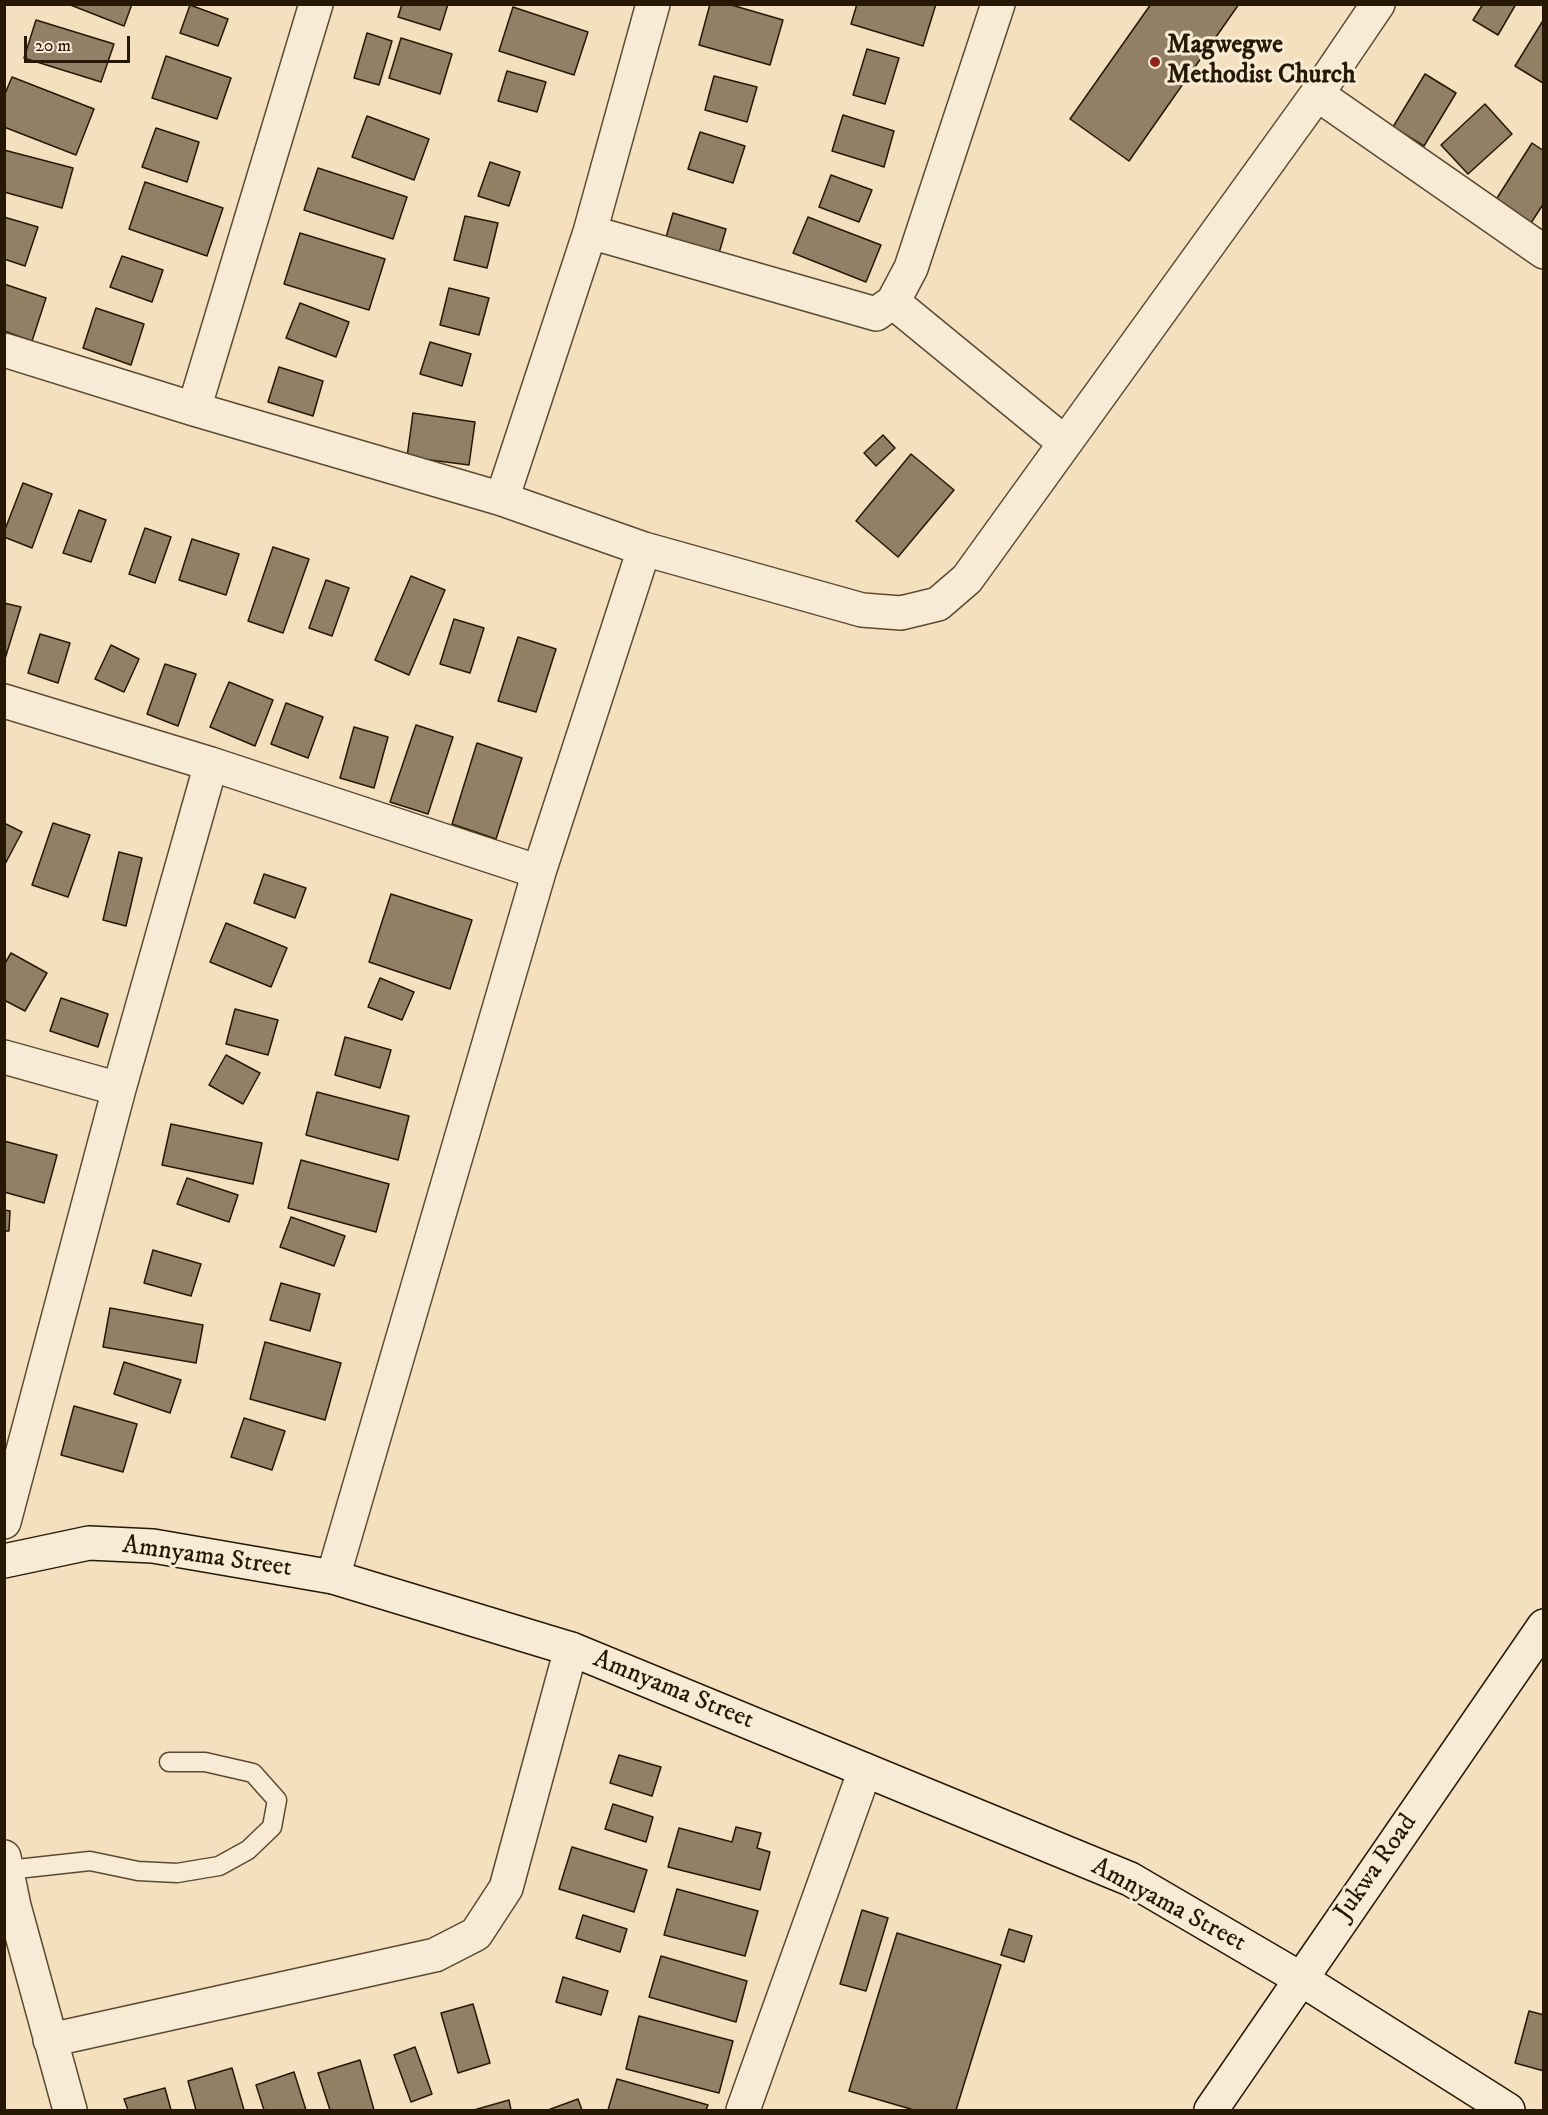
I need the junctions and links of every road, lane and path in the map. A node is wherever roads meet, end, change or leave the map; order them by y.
1 (316, 4) edge
2 (653, 4) edge
3 (998, 4) edge
4 (1378, 4) edge
5 (1317, 94) junction
6 (590, 232) junction
7 (1544, 252) edge
8 (893, 302) junction
9 (4, 350) edge
10 (194, 409) junction
11 (1065, 443) junction
12 (502, 499) junction
13 (644, 549) junction
14 (4, 701) edge
15 (211, 764) junction
16 (539, 872) junction
17 (4, 1057) edge
18 (119, 1089) junction
19 (4, 1522) edge
20 (4, 1561) edge
21 (333, 1577) junction
22 (1544, 1626) edge
23 (570, 1649) junction
24 (169, 1762) dead end
25 (865, 1770) junction
26 (6, 1863) edge
27 (9, 1907) edge
28 (1300, 1979) junction
29 (50, 2040) junction
30 (70, 2110) edge
31 (743, 2110) edge
32 (1211, 2110) edge
33 (1508, 2110) edge

1 - 10 street
2 - 6 street
3 - 8 street
4 - 5 street
5 - 7 street
5 - 11 street
6 - 8 street
6 - 12 street
8 - 11 street
9 - 10 street
10 - 12 street
11 - 13 street
12 - 13 street
13 - 16 street
14 - 15 street
15 - 16 street
15 - 18 street
16 - 21 street
17 - 18 street
18 - 19 street
20 - 21 street, Amnyama Street
21 - 23 street, Amnyama Street
22 - 28 street, Jukwa Road
23 - 25 street, Amnyama Street
23 - 29 street
24 - 26 lane
25 - 28 street, Amnyama Street
25 - 31 street
26 - 27 street
27 - 29 street
28 - 32 street, Jukwa Road
28 - 33 street, Amnyama Street
29 - 30 street

